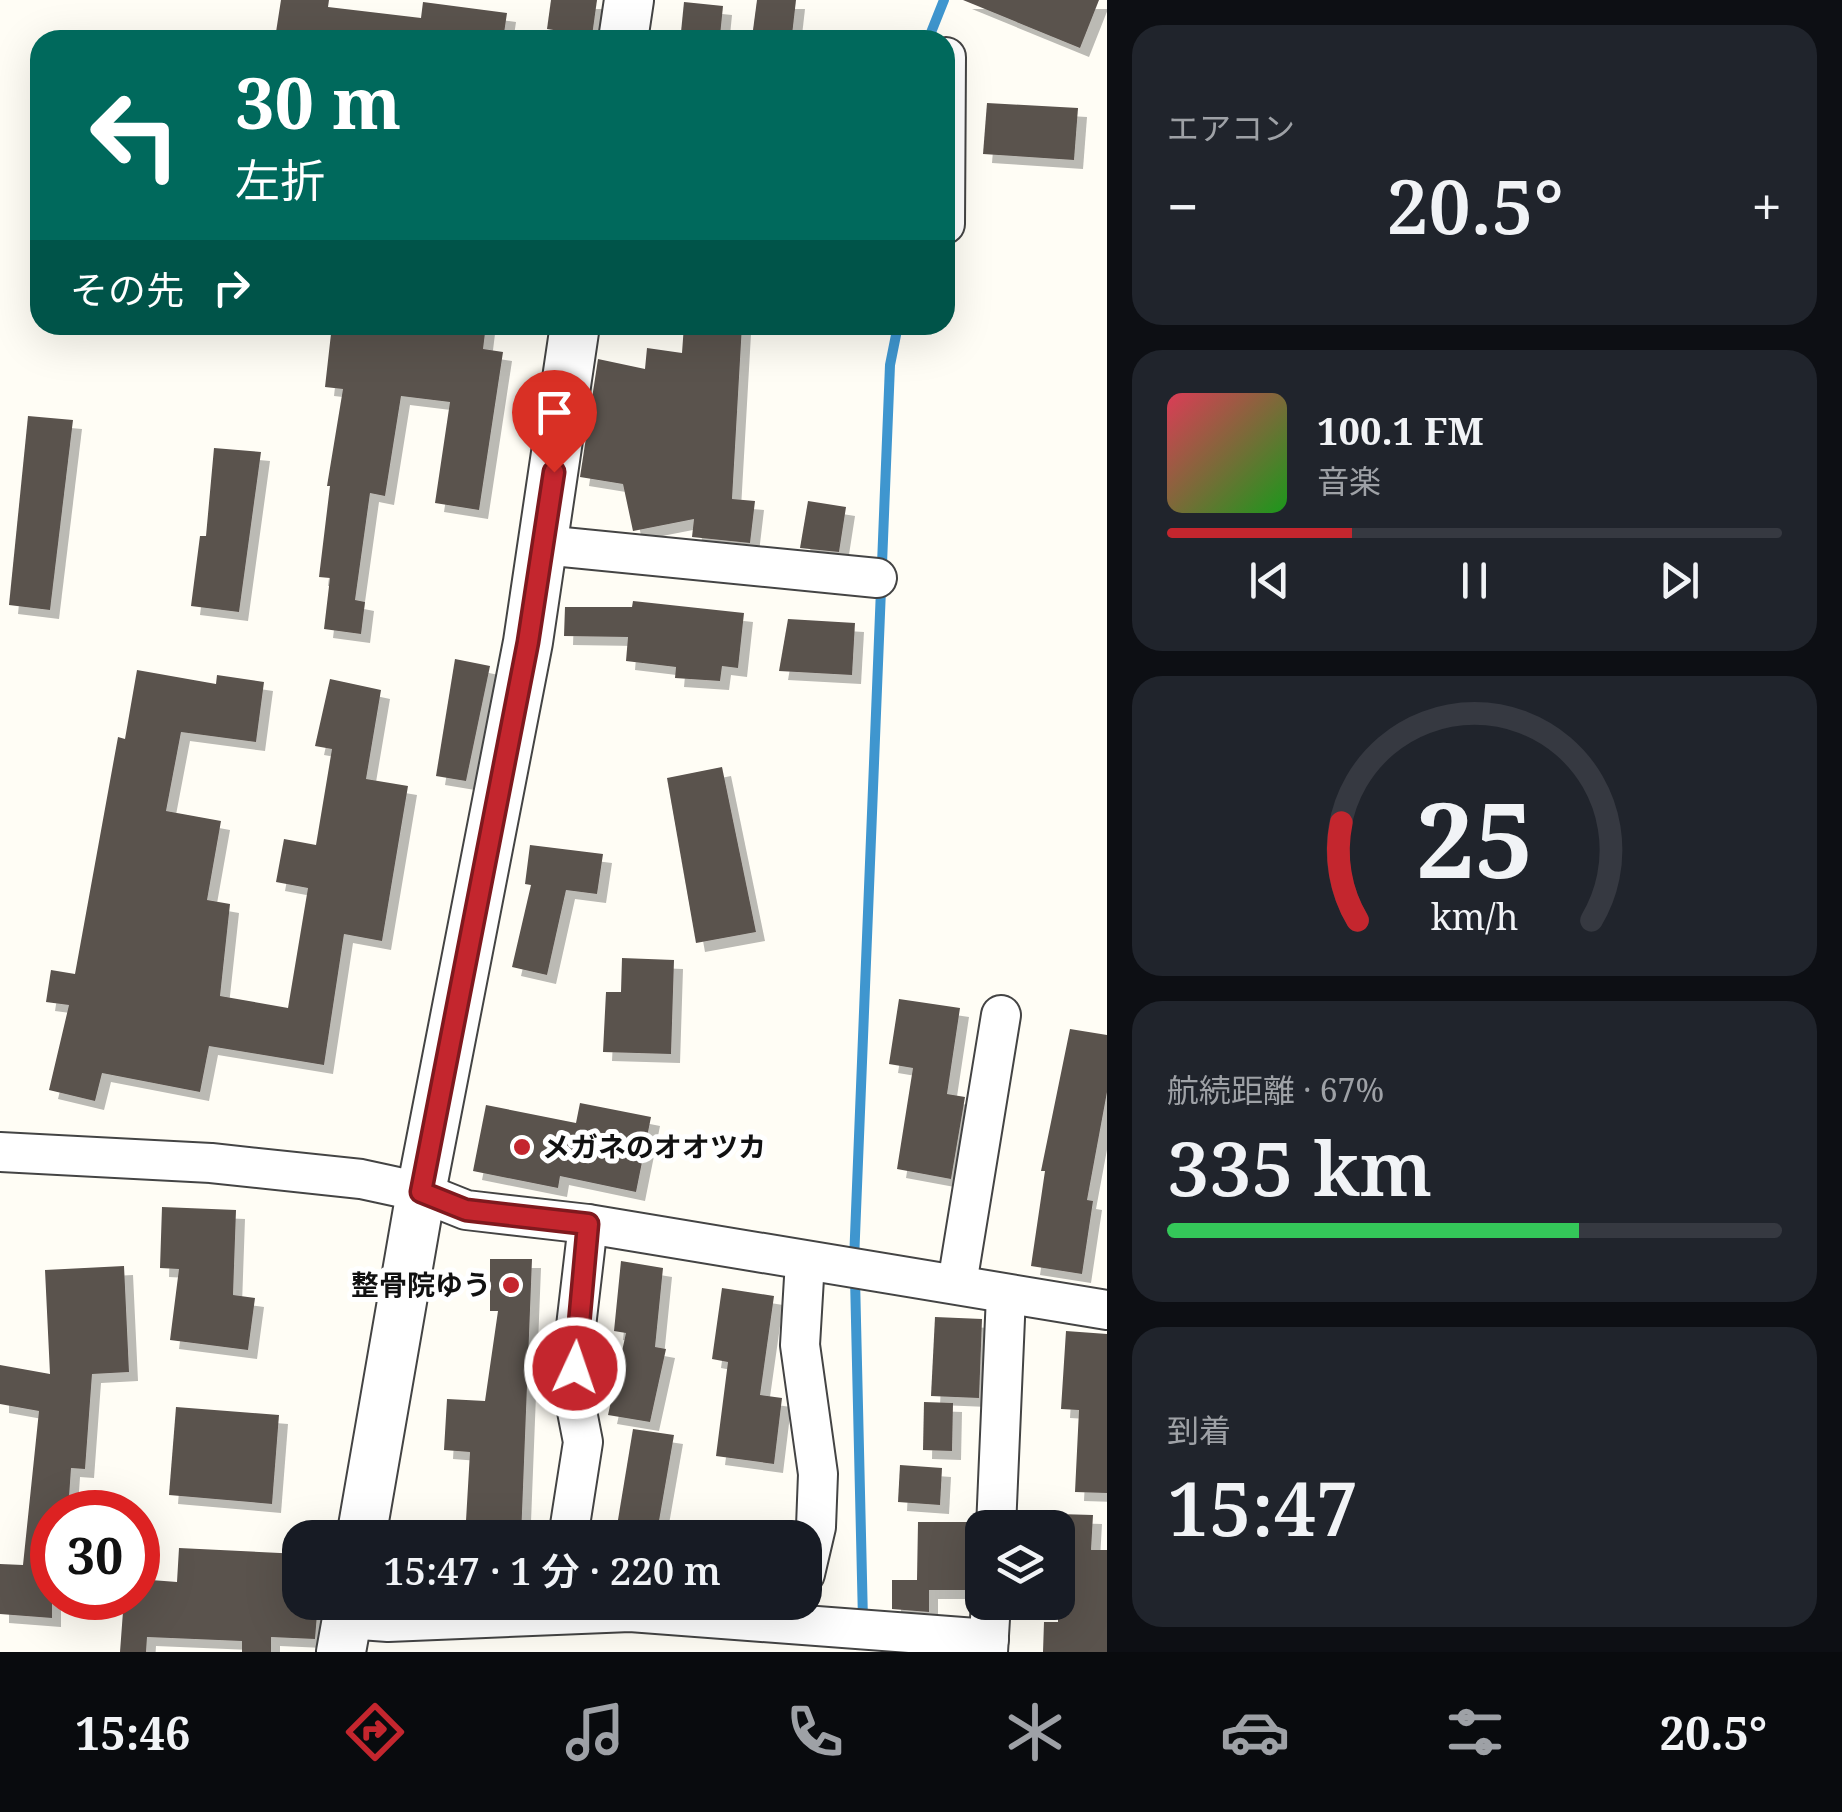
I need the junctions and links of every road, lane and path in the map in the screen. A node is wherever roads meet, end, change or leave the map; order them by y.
1 (629, 0) edge
2 (624, 30) edge
3 (574, 335) edge
4 (543, 546) junction
5 (877, 578) dead end
6 (1001, 1015) dead end
7 (0, 1152) edge
8 (421, 1192) junction
9 (588, 1224) junction
10 (805, 1261) junction
11 (957, 1284) junction
12 (1006, 1295) junction
13 (1107, 1310) edge
14 (997, 1510) edge
15 (364, 1520) edge
16 (571, 1520) edge
17 (816, 1520) edge
18 (415, 1620) edge
19 (726, 1620) edge
20 (774, 1624) edge
21 (346, 1625) edge
22 (990, 1631) edge

1 - 2 street
3 - 4 street
4 - 5 street
4 - 8 street
6 - 11 street
7 - 8 street
8 - 9 street
8 - 15 street
9 - 10 street
9 - 16 street
10 - 11 street
10 - 17 street
11 - 12 street
12 - 13 street
12 - 14 street
18 - 21 street
19 - 20 street
20 - 22 street

